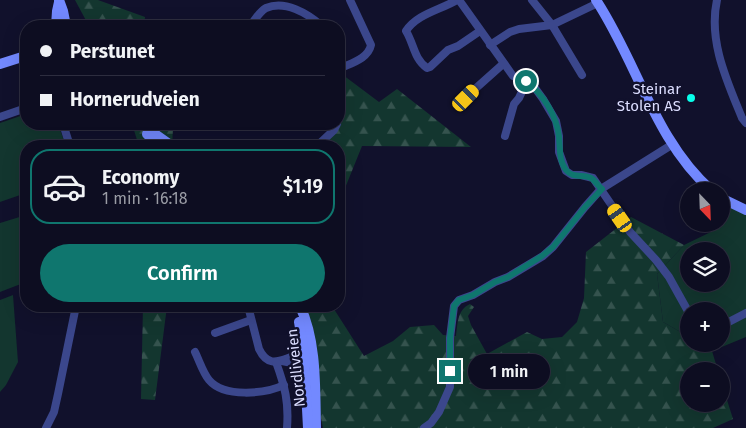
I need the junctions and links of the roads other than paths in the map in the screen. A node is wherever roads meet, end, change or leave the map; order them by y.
1 (350, 0) edge
2 (458, 0) edge
3 (532, 0) edge
4 (717, 0) edge
5 (59, 1) edge
6 (597, 1) edge
7 (56, 20) edge
8 (65, 20) edge
9 (255, 20) edge
10 (315, 20) edge
11 (552, 25) junction
12 (480, 31) junction
13 (490, 45) junction
14 (20, 57) edge
15 (0, 64) edge
16 (503, 64) junction
17 (345, 66) edge
18 (582, 75) dead end
19 (526, 81) junction
20 (466, 98) dead end
21 (20, 110) edge
22 (0, 117) edge
23 (746, 123) edge
24 (145, 130) edge
25 (149, 130) edge
26 (334, 130) edge
27 (505, 136) dead end
28 (155, 140) edge
29 (163, 140) edge
30 (323, 140) edge
31 (672, 144) junction
32 (703, 182) edge
33 (602, 189) junction
34 (730, 202) edge
35 (746, 210) edge
36 (683, 302) edge
37 (75, 312) edge
38 (249, 312) edge
39 (301, 312) edge
40 (746, 313) edge
41 (251, 320) junction
42 (730, 321) edge
43 (215, 333) dead end
44 (195, 352) dead end
45 (307, 358) junction
46 (279, 361) junction
47 (284, 385) junction
48 (46, 428) edge
49 (287, 428) edge
50 (308, 428) edge
51 (316, 428) edge
52 (424, 428) edge

1 - 17 street
2 - 12 street
2 - 12 street
3 - 11 street
4 - 23 street
5 - 7 main road
5 - 8 main road
6 - 11 street
6 - 31 main road
9 - 10 street
11 - 13 street
11 - 18 street
12 - 13 street
13 - 16 street
14 - 15 main road
16 - 19 street
16 - 20 street
19 - 27 street
19 - 33 street
21 - 22 street
24 - 28 main road
25 - 29 main road
26 - 30 street
31 - 32 main road
31 - 33 street
33 - 36 street
33 - 52 street
34 - 35 main road
37 - 48 street
38 - 41 street
39 - 45 main road, Nordliveien
40 - 42 street
41 - 43 street
41 - 46 street
44 - 47 street
45 - 46 street
45 - 50 main road, Nordliveien
45 - 51 main road, Nordliveien
46 - 47 street
47 - 49 street

